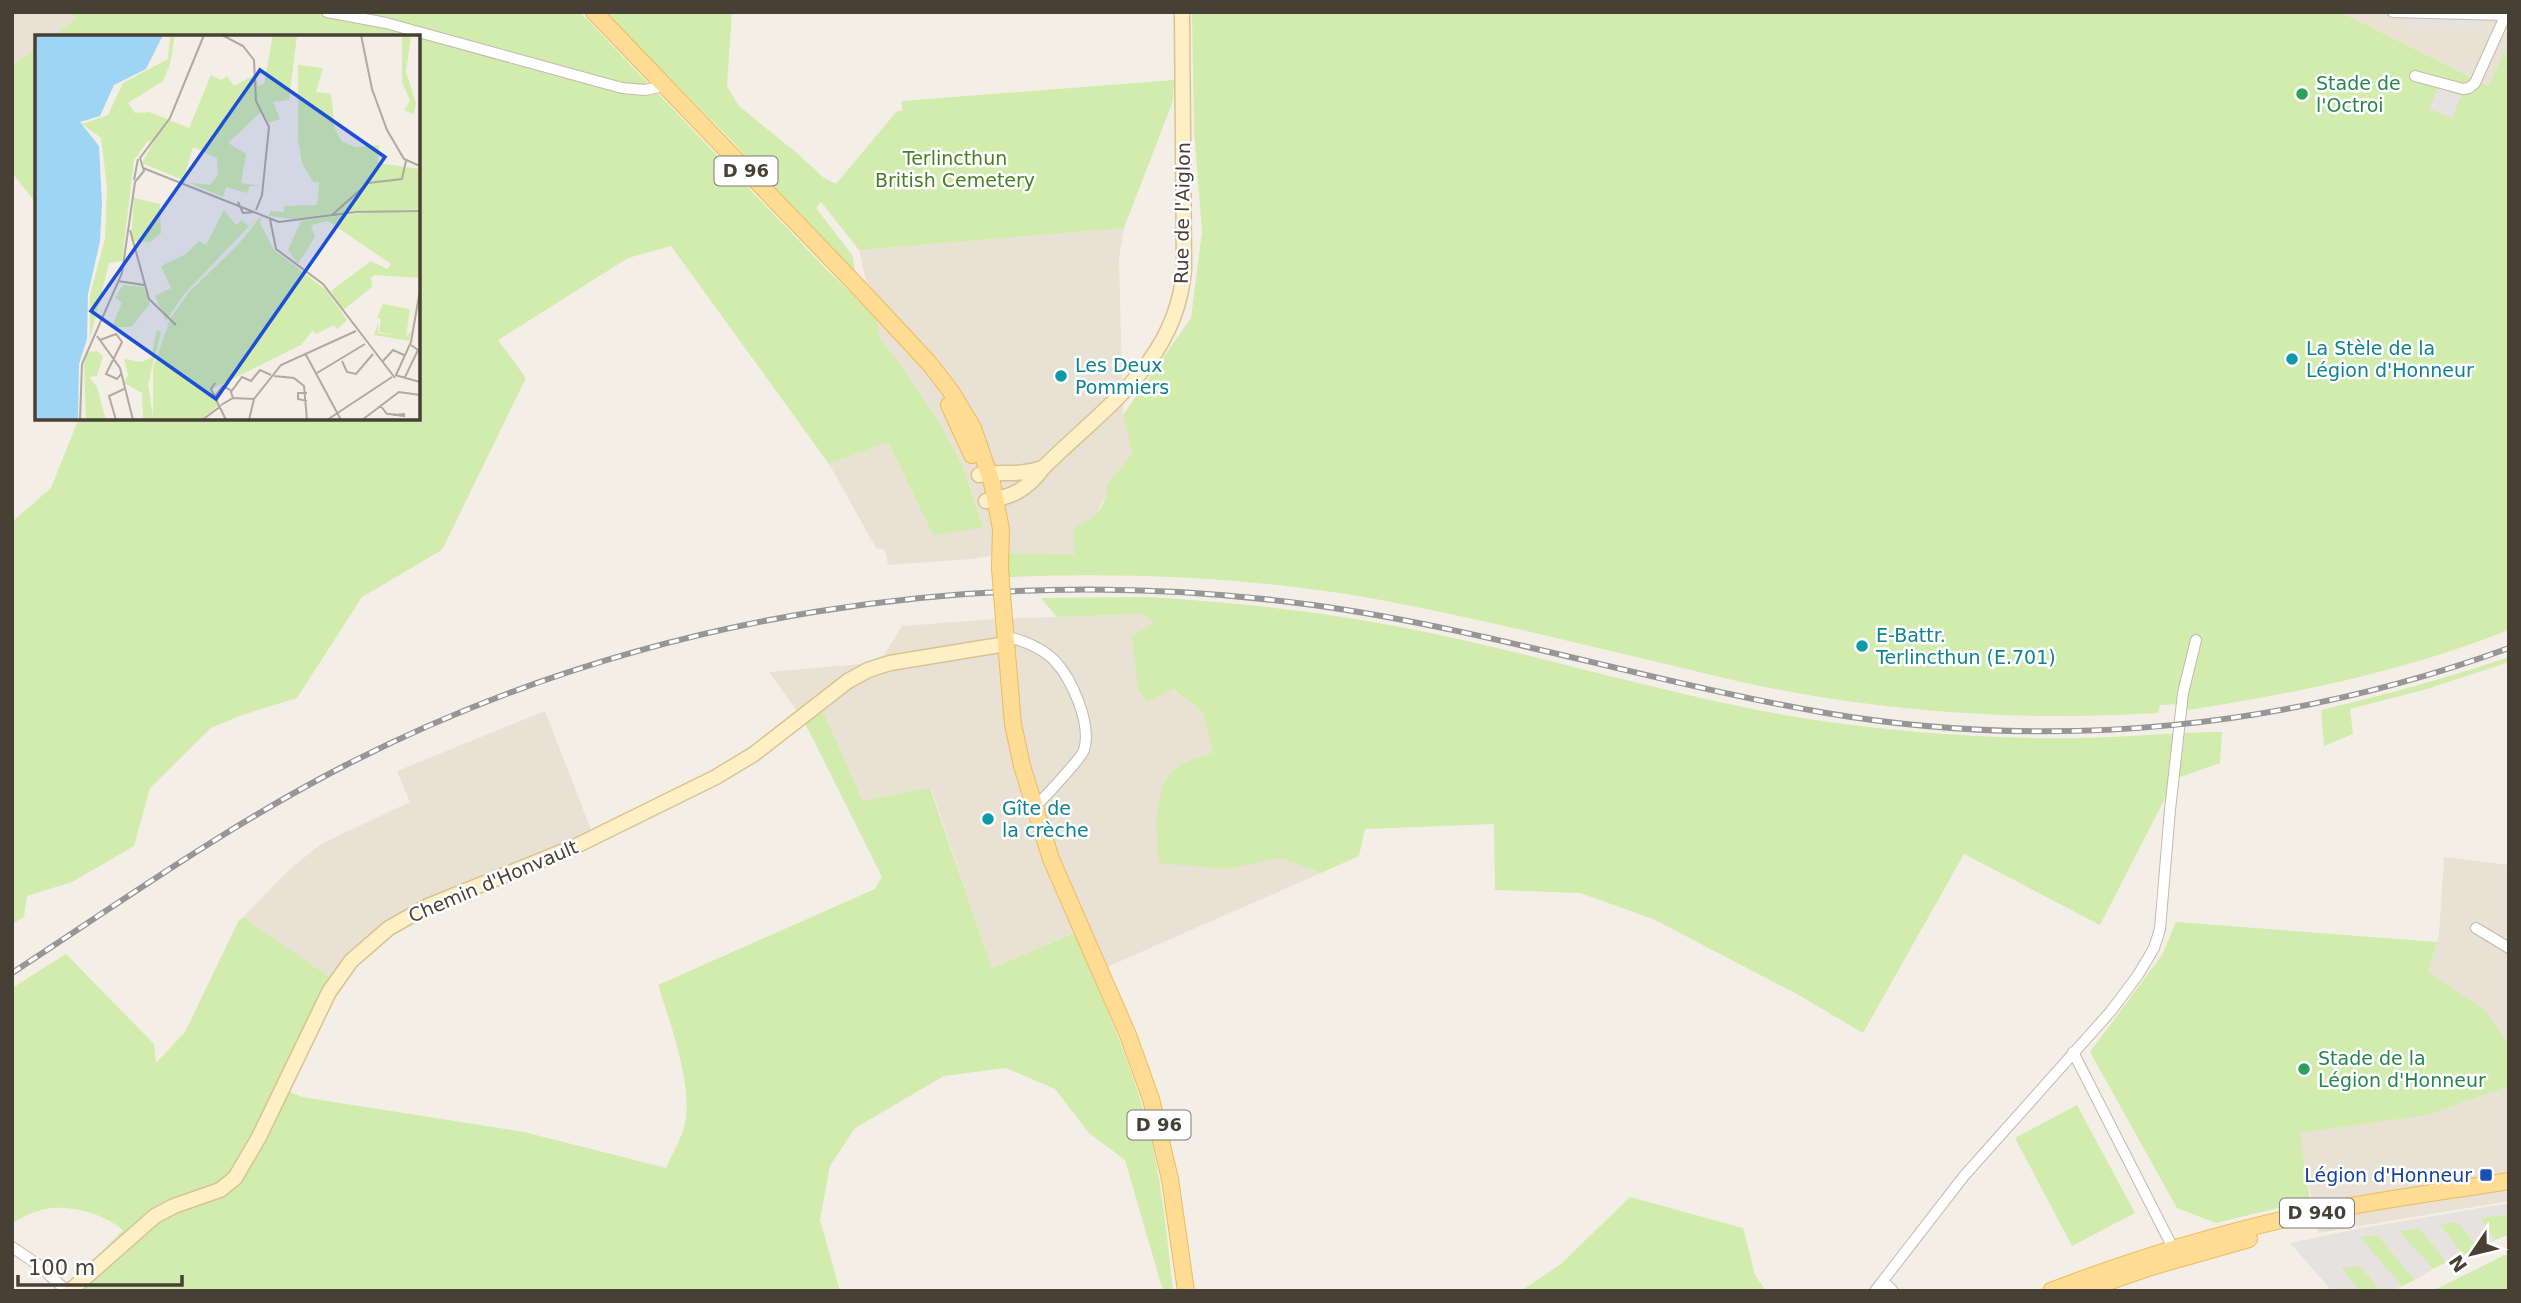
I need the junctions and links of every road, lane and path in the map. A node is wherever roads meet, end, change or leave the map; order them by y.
1 (327, 12) edge
2 (593, 12) edge
3 (1182, 12) edge
4 (2393, 12) edge
5 (2506, 14) edge
6 (2414, 76) dead end
7 (664, 86) junction
8 (1044, 468) junction
9 (984, 474) junction
10 (991, 500) junction
11 (1005, 640) junction
12 (2196, 640) dead end
13 (1034, 807) junction
14 (2476, 928) dead end
15 (2509, 948) edge
16 (2073, 1052) junction
17 (2509, 1181) edge
18 (2509, 1188) edge
19 (12, 1247) edge
20 (2175, 1254) junction
21 (1883, 1281) junction
22 (69, 1291) edge
23 (1186, 1291) edge
24 (1875, 1291) edge
25 (1893, 1291) edge
26 (2051, 1291) edge
27 (2082, 1291) edge

1 - 7 street
2 - 7 main road, D 96
3 - 8 street, Rue de l'Aiglon
4 - 5 street
5 - 6 street
7 - 9 main road, D 96
8 - 9 street
8 - 10 street, Rue de l'Aiglon
9 - 10 main road, D 96
10 - 11 main road, D 96, bridge
11 - 13 main road, D 96
11 - 13 street
11 - 22 street, Chemin d'Honvault
12 - 16 street
13 - 23 main road, D 96
14 - 15 street
16 - 20 street
16 - 21 street
17 - 20 main road, D 940
18 - 20 main road, D 940
19 - 22 street
20 - 26 main road, D 940
20 - 27 main road, D 940
21 - 24 street
21 - 25 street

